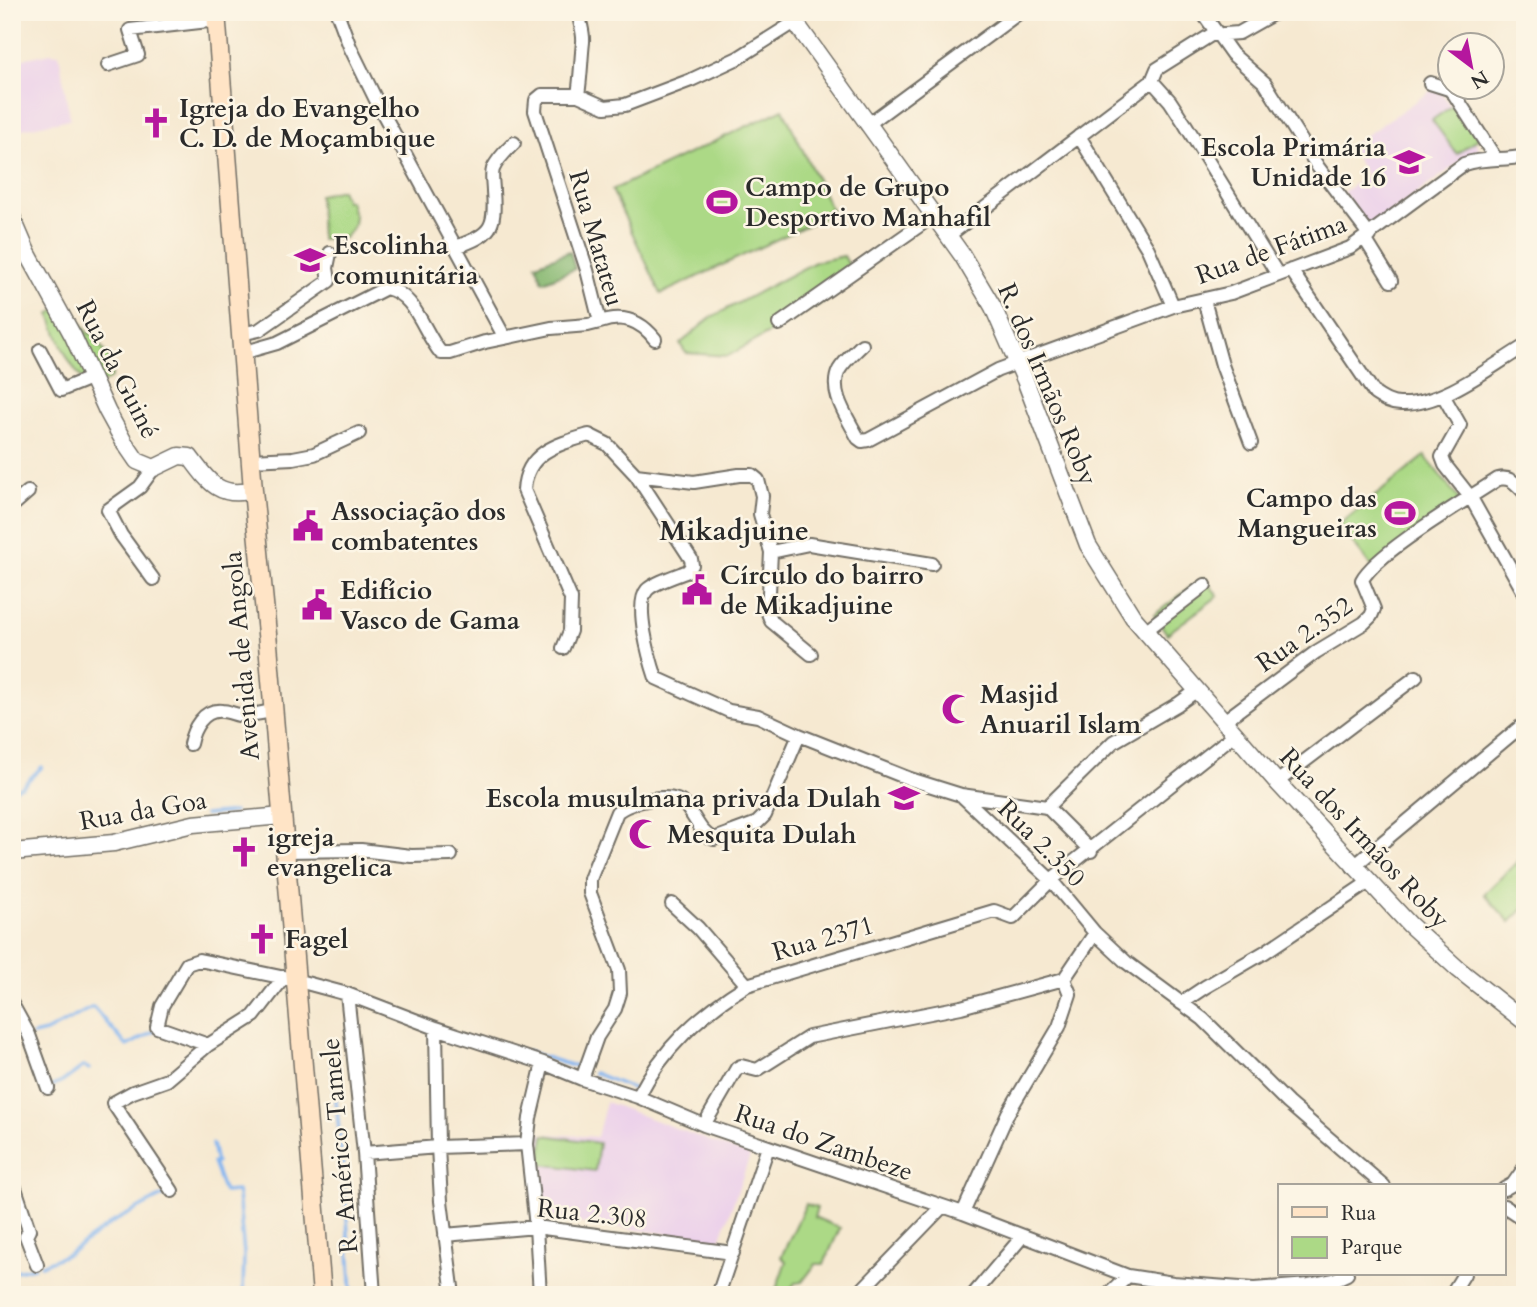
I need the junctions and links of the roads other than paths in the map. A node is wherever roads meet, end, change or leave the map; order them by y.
1 (337, 12) edge
2 (579, 12) edge
3 (1020, 12) edge
4 (1202, 12) edge
5 (1276, 12) edge
6 (216, 16) edge
7 (791, 17) edge
8 (1006, 17) edge
9 (1218, 34) junction
10 (108, 65) dead end
11 (1152, 82) junction
12 (1430, 83) dead end
13 (578, 95) junction
14 (867, 125) junction
15 (1079, 136) junction
16 (514, 143) dead end
17 (1525, 156) edge
18 (1496, 159) junction
19 (933, 216) junction
20 (12, 217) edge
21 (948, 236) junction
22 (1367, 237) junction
23 (456, 247) junction
24 (27, 252) junction
25 (330, 253) dead end
26 (12, 260) edge
27 (1291, 270) junction
28 (1278, 275) junction
29 (1391, 281) dead end
30 (1204, 300) junction
31 (1173, 306) junction
32 (600, 321) junction
33 (779, 324) dead end
34 (241, 334) junction
35 (505, 338) junction
36 (655, 339) dead end
37 (862, 345) dead end
38 (1525, 346) edge
39 (40, 350) dead end
40 (242, 353) junction
41 (1018, 364) junction
42 (93, 377) junction
43 (1443, 395) junction
44 (359, 433) dead end
45 (1251, 443) dead end
46 (251, 460) junction
47 (154, 468) junction
48 (636, 475) junction
49 (253, 490) junction
50 (28, 492) dead end
51 (1525, 493) edge
52 (1471, 498) junction
53 (12, 506) edge
54 (771, 552) junction
55 (932, 564) dead end
56 (153, 579) dead end
57 (1205, 585) dead end
58 (1525, 594) edge
59 (1145, 631) junction
60 (563, 648) dead end
61 (811, 654) dead end
62 (1182, 675) joint
63 (1416, 677) dead end
64 (1196, 691) junction
65 (273, 711) junction
66 (1224, 721) junction
67 (1525, 723) edge
68 (1235, 734) junction
69 (799, 735) junction
70 (190, 744) dead end
71 (1278, 782) junction
72 (961, 795) junction
73 (1047, 807) junction
74 (282, 816) junction
75 (284, 851) junction
76 (1091, 851) junction
77 (12, 852) edge
78 (451, 855) dead end
79 (1353, 867) junction
80 (1051, 880) junction
81 (1369, 882) junction
82 (673, 904) dead end
83 (1095, 933) junction
84 (289, 979) junction
85 (1064, 979) junction
86 (747, 985) junction
87 (347, 994) junction
88 (1181, 1003) junction
89 (12, 1004) edge
90 (1522, 1015) edge
91 (436, 1028) junction
92 (208, 1045) junction
93 (543, 1063) junction
94 (582, 1079) junction
95 (48, 1088) dead end
96 (638, 1097) junction
97 (705, 1125) junction
98 (527, 1144) junction
99 (438, 1147) junction
100 (768, 1147) junction
101 (364, 1153) junction
102 (1525, 1167) edge
103 (12, 1179) edge
104 (1382, 1184) edge
105 (1508, 1187) edge
106 (172, 1191) dead end
107 (1506, 1206) edge
108 (942, 1207) junction
109 (963, 1213) junction
110 (1525, 1220) edge
111 (536, 1227) junction
112 (445, 1235) junction
113 (1023, 1237) junction
114 (733, 1253) junction
115 (37, 1265) dead end
116 (1128, 1276) junction
117 (1343, 1276) edge
118 (1463, 1276) edge
119 (1251, 1292) edge
120 (1455, 1293) edge
121 (322, 1295) edge
122 (374, 1295) edge
123 (453, 1295) edge
124 (540, 1295) edge
125 (718, 1295) edge
126 (857, 1295) edge
127 (973, 1295) edge
128 (1108, 1295) edge

1 - 23 street
2 - 13 street
3 - 8 street
4 - 9 street
5 - 9 street
6 - 10 street
6 - 34 main road, Avenida de Angola
7 - 13 street
7 - 14 street, R. dos Irmãos Roby
8 - 14 street
9 - 11 street
9 - 22 street
11 - 15 street
11 - 28 street
12 - 18 street
13 - 32 street, Rua Matateu
14 - 19 street, R. dos Irmãos Roby
15 - 21 street
15 - 31 street
16 - 23 street
17 - 18 street, Rua de Fátima
18 - 22 street, Rua de Fátima
19 - 21 street, R. dos Irmãos Roby
19 - 33 street
20 - 24 street, Rua da Guiné
21 - 41 street, R. dos Irmãos Roby
22 - 27 street, Rua de Fátima
22 - 29 street
23 - 35 street
24 - 26 street
24 - 42 street, Rua da Guiné
25 - 34 street
27 - 28 street, Rua de Fátima
27 - 43 street
28 - 30 street, Rua de Fátima
30 - 31 street, Rua de Fátima
30 - 45 street
31 - 41 street, Rua de Fátima
32 - 35 street, Rua Matateu
32 - 36 street
34 - 40 main road, Avenida de Angola
35 - 40 street, Rua Matateu
37 - 41 street, Rua de Fátima
38 - 43 street
39 - 42 street
40 - 46 main road, Avenida de Angola
41 - 59 street, R. dos Irmãos Roby
42 - 47 street, Rua da Guiné
43 - 52 street
44 - 46 street
46 - 49 main road, Avenida de Angola
47 - 49 street, Rua da Guiné
47 - 56 street
48 - 54 street
48 - 60 street
48 - 69 street, Rua 2.350
49 - 65 main road, Avenida de Angola
50 - 53 street
51 - 52 street
52 - 58 street
52 - 66 street, Rua 2.352
54 - 55 street
54 - 61 street
57 - 59 street
59 - 62 street, R. dos Irmãos Roby
62 - 64 street, Rua dos Irmãos Roby
63 - 71 street
64 - 66 street, Rua dos Irmãos Roby
64 - 73 street
65 - 70 street
65 - 74 main road, Avenida de Angola
66 - 68 street, Rua dos Irmãos Roby
67 - 79 street
68 - 71 street, Rua dos Irmãos Roby
68 - 76 street
69 - 72 street, Rua 2.350
69 - 94 street
71 - 79 street, Rua dos Irmãos Roby
72 - 73 street
72 - 80 street, Rua 2.350
73 - 76 street
74 - 75 main road, Avenida de Angola
74 - 77 street, Rua da Goa
75 - 78 street
75 - 84 main road, Avenida de Angola
76 - 80 street
79 - 81 street, Rua dos Irmãos Roby
80 - 83 street, Rua 2.350
80 - 86 street, Rua 2371
81 - 88 street
81 - 90 street, Rua dos Irmãos Roby
82 - 86 street
83 - 85 street
83 - 88 street, Rua 2.350
84 - 87 street, Rua do Zambeze
84 - 92 street
84 - 92 street, Rua do Zambeze
84 - 121 main road, Avenida de Angola
85 - 97 street
85 - 109 street
86 - 96 street, Rua 2371
87 - 91 street, Rua do Zambeze
87 - 101 street, R. Américo Tamele
88 - 104 street, Rua 2.350
89 - 95 street
91 - 93 street, Rua do Zambeze
91 - 99 street
92 - 106 street
93 - 94 street, Rua do Zambeze
93 - 98 street
94 - 96 street, Rua do Zambeze
96 - 97 street, Rua do Zambeze
97 - 100 street, Rua do Zambeze
98 - 99 street
98 - 111 street
99 - 101 street
99 - 112 street
100 - 108 street, Rua do Zambeze
100 - 114 street
101 - 122 street, R. Américo Tamele
102 - 105 street
103 - 115 street
107 - 110 street
108 - 109 street, Rua do Zambeze
108 - 126 street
109 - 113 street, Rua do Zambeze
111 - 112 street, Rua 2.308
111 - 114 street, Rua 2.308
111 - 124 street
112 - 123 street
113 - 116 street, Rua do Zambeze
113 - 127 street
114 - 125 street
116 - 119 street, Rua do Zambeze
116 - 128 street
117 - 119 street, Rua do Zambeze
118 - 120 street

